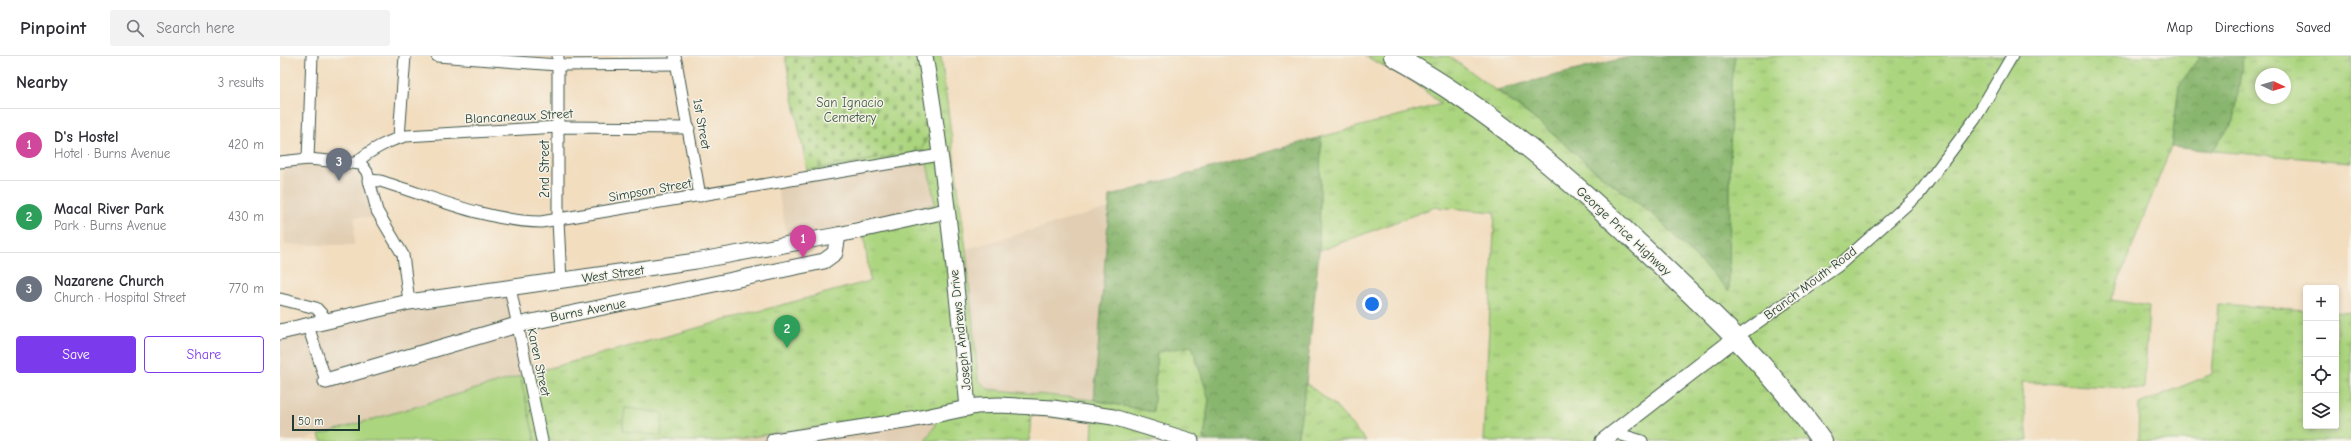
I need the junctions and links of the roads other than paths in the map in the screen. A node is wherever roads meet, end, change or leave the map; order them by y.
1 (312, 56) edge
2 (406, 56) edge
3 (437, 56) edge
4 (925, 56) edge
5 (1394, 56) edge
6 (2012, 56) edge
7 (472, 57) edge
8 (676, 60) edge
9 (558, 61) edge
10 (558, 127) junction
11 (689, 128) junction
12 (399, 137) junction
13 (940, 155) junction
14 (308, 159) junction
15 (280, 162) edge
16 (357, 162) junction
17 (368, 180) junction
18 (700, 196) junction
19 (946, 211) junction
20 (558, 220) junction
21 (838, 235) junction
22 (561, 281) junction
23 (510, 288) junction
24 (280, 299) edge
25 (409, 302) junction
26 (328, 321) junction
27 (517, 325) junction
28 (308, 326) junction
29 (280, 332) edge
30 (1737, 337) junction
31 (326, 381) joint
32 (968, 408) junction
33 (1618, 430) junction
34 (542, 441) edge
35 (774, 441) edge
36 (1191, 441) edge
37 (1603, 441) edge
38 (1642, 441) edge
39 (1822, 441) edge

1 - 14 street
2 - 12 street
3 - 7 street
4 - 13 street, Joseph Andrews Drive
5 - 30 highway, George Price Highway
6 - 30 street, Branch Mouth Road
7 - 9 street
8 - 9 street
8 - 11 street, 1st Street
9 - 10 street, 2nd Street
10 - 11 street, Blancaneaux Street
10 - 12 street, Blancaneaux Street
10 - 20 street, 2nd Street
11 - 18 street, 1st Street
12 - 16 street, Blancaneaux Street
13 - 18 street, Simpson Street
13 - 19 street, Joseph Andrews Drive
14 - 15 street
14 - 16 street
16 - 17 street
17 - 20 street, Simpson Street
17 - 25 street
18 - 20 street, Simpson Street
19 - 21 street, West Street
19 - 32 street, Joseph Andrews Drive
20 - 22 street, 2nd Street
21 - 22 street, West Street
21 - 27 street, Burns Avenue
22 - 23 street, West Street
23 - 25 street, West Street
23 - 27 street, Karen Street
24 - 26 street
25 - 26 street, West Street
26 - 28 street, West Street
27 - 31 street, Burns Avenue
27 - 34 street, Karen Street
28 - 29 street, West Street
28 - 31 street
30 - 33 street, Branch Mouth Road
30 - 39 highway, George Price Highway
32 - 35 street, Joseph Andrews Drive
32 - 36 street
33 - 37 street, Branch Mouth Road
33 - 38 street

